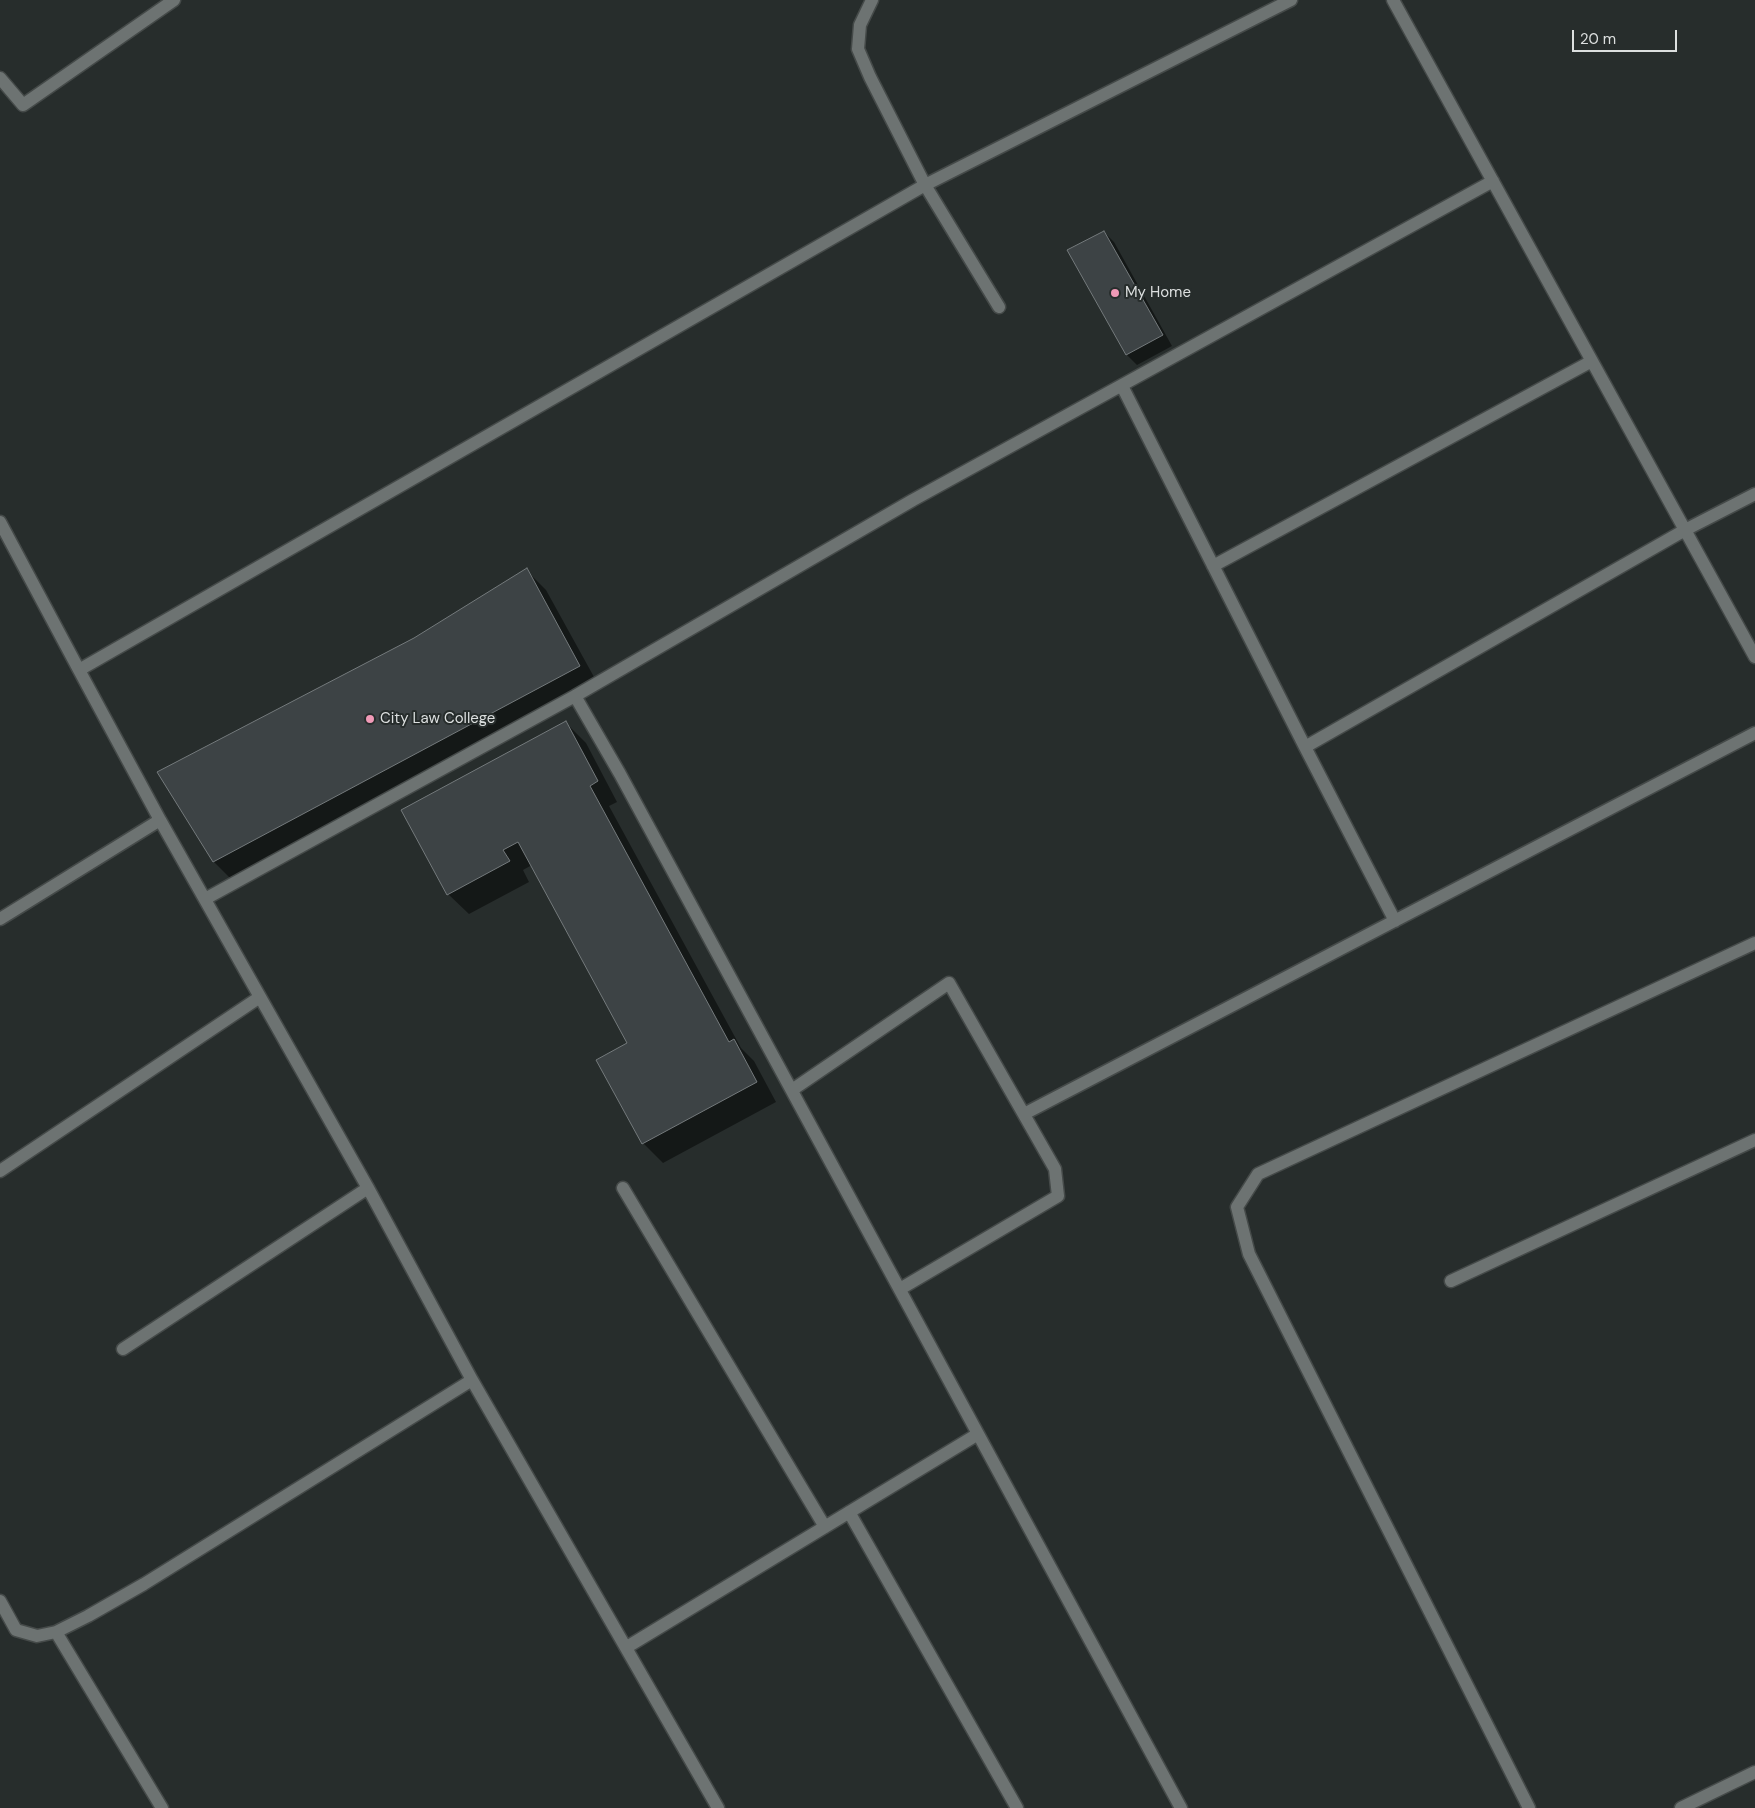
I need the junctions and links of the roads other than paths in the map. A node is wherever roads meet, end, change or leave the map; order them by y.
1 (174, 0) edge
2 (872, 0) edge
3 (1291, 0) edge
4 (1393, 0) edge
5 (0, 78) edge
6 (1493, 181) junction
7 (925, 185) junction
8 (999, 307) dead end
9 (1592, 360) junction
10 (1122, 386) junction
11 (1755, 494) edge
12 (0, 522) edge
13 (1685, 530) junction
14 (1213, 566) junction
15 (1755, 657) edge
16 (79, 670) junction
17 (575, 696) junction
18 (1755, 733) edge
19 (1305, 747) junction
20 (160, 820) junction
21 (205, 899) junction
22 (0, 919) edge
23 (1395, 920) junction
24 (1755, 943) edge
25 (260, 997) junction
26 (792, 1090) junction
27 (1024, 1114) junction
28 (1755, 1140) edge
29 (0, 1171) edge
30 (368, 1188) junction
31 (623, 1188) dead end
32 (1451, 1281) dead end
33 (900, 1289) junction
34 (123, 1349) dead end
35 (472, 1380) junction
36 (978, 1434) junction
37 (849, 1512) junction
38 (825, 1527) junction
39 (0, 1601) edge
40 (56, 1632) junction
41 (627, 1647) junction
42 (1755, 1772) edge
43 (162, 1808) edge
44 (718, 1808) edge
45 (1017, 1808) edge
46 (1181, 1808) edge
47 (1529, 1808) edge
48 (1681, 1808) edge

1 - 5 street
2 - 7 street
3 - 7 street
4 - 6 street
6 - 9 street
6 - 10 street
7 - 8 street
7 - 16 street
9 - 13 street
9 - 14 street
10 - 14 street
10 - 17 street
11 - 13 street
12 - 16 street
13 - 15 street
13 - 19 street
14 - 19 street
16 - 20 street
17 - 21 street
17 - 26 street
18 - 23 street
19 - 23 street
20 - 21 street
20 - 22 street
21 - 25 street
23 - 27 street
24 - 47 street
25 - 29 street
25 - 30 street
26 - 27 street
26 - 33 street
27 - 33 street
28 - 32 street
30 - 34 street
30 - 35 street
31 - 38 street
33 - 36 street
35 - 40 street
35 - 41 street
36 - 37 street
36 - 46 street
37 - 38 street
37 - 45 street
38 - 41 street
39 - 40 street
40 - 43 street
41 - 44 street
42 - 48 street

